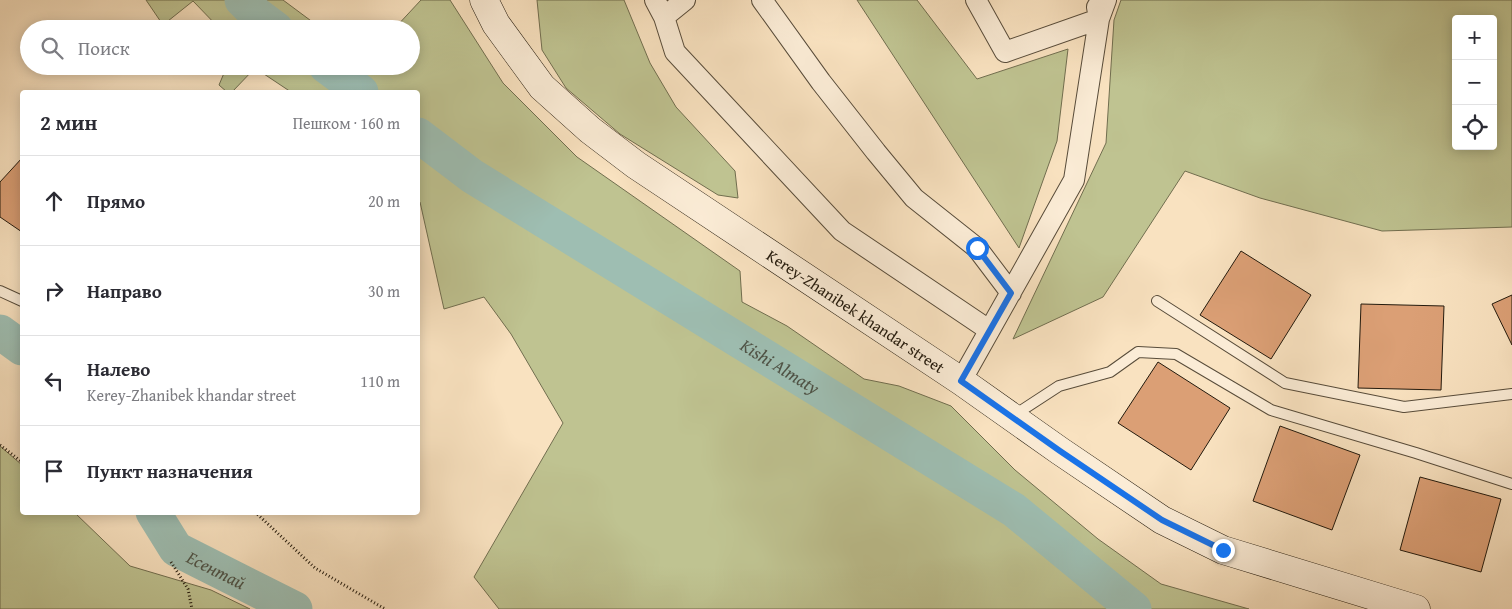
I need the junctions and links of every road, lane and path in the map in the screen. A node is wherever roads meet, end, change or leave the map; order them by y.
1 (484, 0) edge
2 (685, 0) edge
3 (762, 0) edge
4 (976, 0) edge
5 (1100, 6) edge
6 (660, 8) edge
7 (0, 291) edge
8 (1011, 293) junction
9 (20, 299) edge
10 (1157, 300) dead end
11 (989, 330) junction
12 (961, 381) junction
13 (1512, 394) edge
14 (1012, 417) junction
15 (0, 445) edge
16 (20, 460) edge
17 (1512, 484) edge
18 (258, 515) edge
19 (171, 562) dead end
20 (192, 609) edge
21 (385, 609) edge
22 (1416, 609) edge

1 - 12 main road, Kerey-Zhanibek khandar street
2 - 6 street
3 - 8 street
4 - 5 street
5 - 8 street
6 - 11 street
7 - 9 lane
8 - 11 street
10 - 13 lane
11 - 12 street
12 - 14 main road, Kerey-Zhanibek khandar street
14 - 17 lane
14 - 22 main road, Kerey-Zhanibek khandar street
15 - 16 path
18 - 21 path
19 - 20 path

